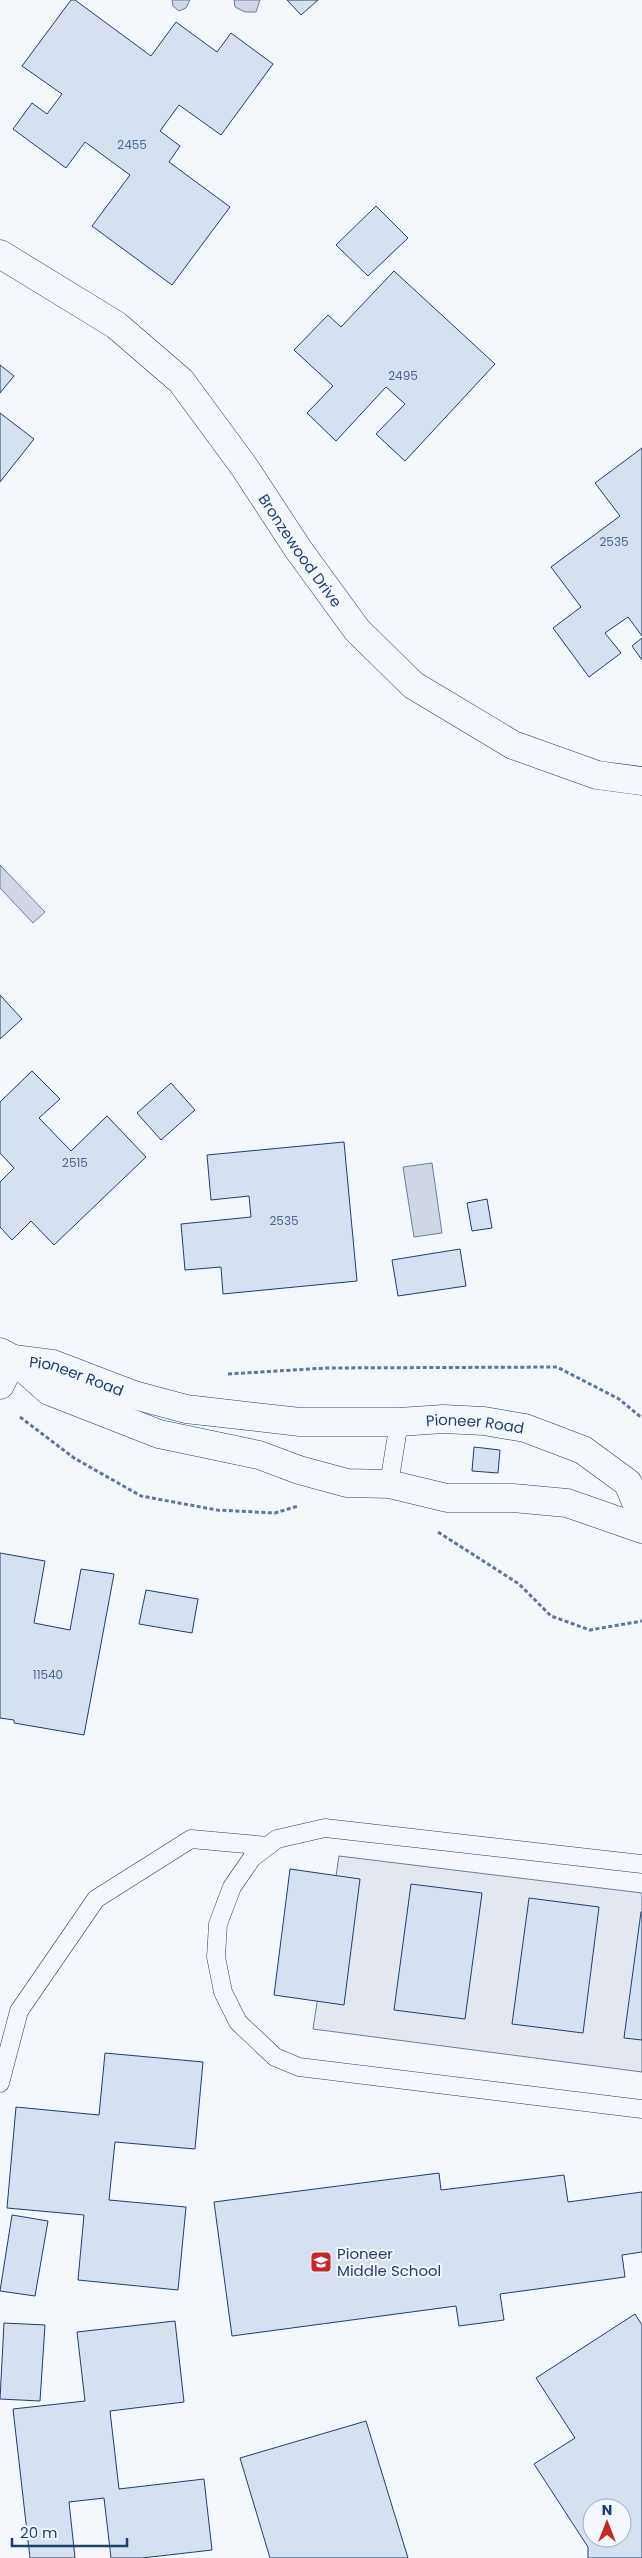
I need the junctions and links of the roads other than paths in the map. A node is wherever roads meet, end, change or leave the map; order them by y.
1 (0, 254) edge
2 (642, 781) edge
3 (6, 1356) edge
4 (0, 1385) edge
5 (399, 1422) junction
6 (389, 1484) junction
7 (642, 1517) edge
8 (642, 1529) edge
9 (268, 1846) junction
10 (642, 1864) edge
11 (0, 2083) edge
12 (642, 2109) edge

1 - 2 street, Bronzewood Drive
3 - 4 street
3 - 5 street, Pioneer Road
3 - 6 street, Pioneer Road
5 - 6 lane
5 - 7 street, Pioneer Road
6 - 8 street, Pioneer Road
9 - 10 lane
9 - 11 lane
9 - 12 lane

